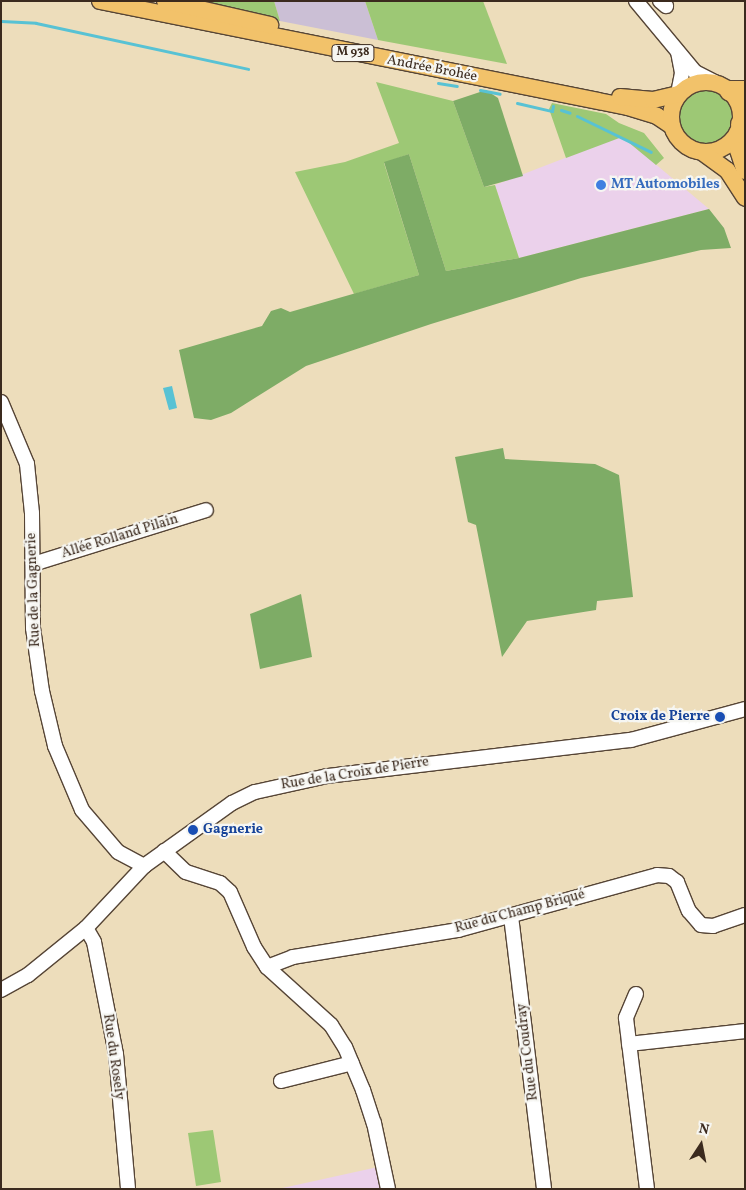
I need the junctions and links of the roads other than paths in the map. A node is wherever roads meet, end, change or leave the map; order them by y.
1 (100, 1) edge
2 (165, 1) edge
3 (636, 1) edge
4 (678, 51) junction
5 (730, 88) edge
6 (678, 94) junction
7 (741, 125) edge
8 (672, 126) junction
9 (702, 152) junction
10 (745, 171) edge
11 (745, 198) edge
12 (1, 402) edge
13 (206, 510) dead end
14 (33, 564) junction
15 (745, 709) edge
16 (164, 851) junction
17 (144, 866) junction
18 (745, 915) edge
19 (511, 916) junction
20 (86, 928) junction
21 (267, 967) junction
22 (1, 990) edge
23 (636, 994) dead end
24 (745, 1031) edge
25 (629, 1044) junction
26 (352, 1063) junction
27 (281, 1081) dead end
28 (128, 1189) edge
29 (388, 1189) edge
30 (544, 1189) edge
31 (647, 1189) edge

1 - 8 main road, Andrée Brohée / M 938
2 - 6 main road, Andrée Brohée / M 938
3 - 4 street
4 - 5 street
4 - 6 street
5 - 6 main road, M 938
5 - 7 main road
6 - 8 main road
7 - 9 main road
7 - 10 main road
8 - 9 main road, M 938
9 - 11 main road, M 938
12 - 14 street, Rue de la Gagnerie
13 - 14 street, Allée Rolland Pilain
14 - 17 street, Rue de la Gagnerie
15 - 16 street, Rue de la Croix de Pierre
16 - 17 street, Rue de la Croix de Pierre
16 - 21 street
17 - 20 street, Rue de la Croix de Pierre
18 - 19 street, Rue du Champ Briqué
19 - 21 street, Rue du Champ Briqué
19 - 30 street, Rue du Coudray
20 - 22 street, Rue de la Croix de Pierre
20 - 28 street, Rue du Rosely
21 - 26 street
23 - 25 street
24 - 25 street
25 - 31 street
26 - 27 street
26 - 29 street

